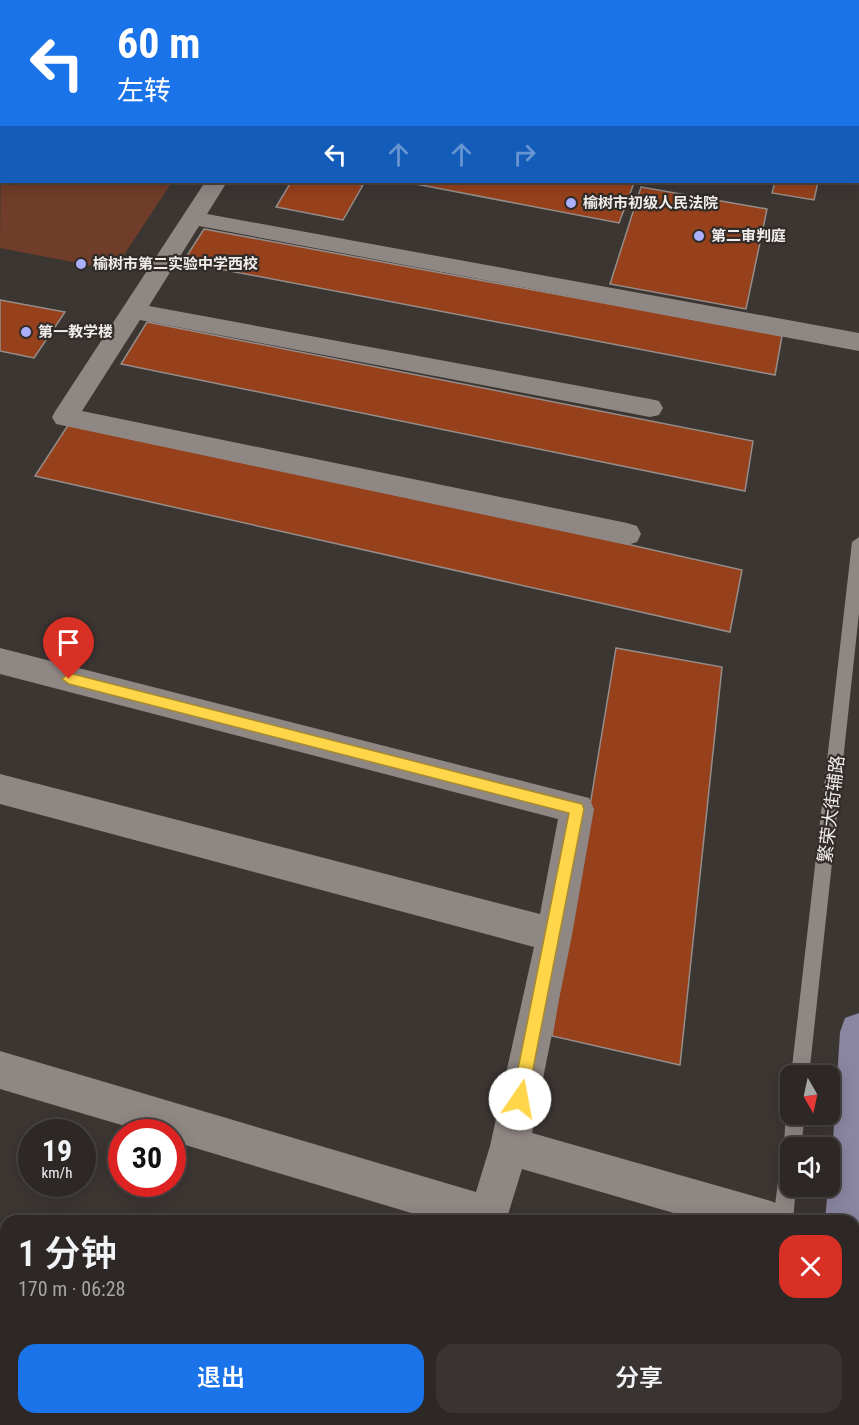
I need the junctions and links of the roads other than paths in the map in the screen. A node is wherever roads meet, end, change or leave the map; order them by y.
1 (215, 183) edge
2 (192, 218) junction
3 (133, 311) junction
4 (859, 342) edge
5 (650, 408) dead end
6 (627, 534) dead end
7 (859, 542) edge
8 (0, 661) edge
9 (0, 789) edge
10 (554, 935) junction
11 (859, 1032) edge
12 (801, 1065) edge
13 (0, 1070) edge
14 (510, 1146) junction
15 (786, 1197) edge
16 (485, 1215) edge
17 (488, 1215) edge
18 (750, 1215) edge
19 (784, 1215) edge
20 (846, 1215) edge

1 - 2 street
2 - 3 street
2 - 4 street
3 - 5 street
3 - 6 street
7 - 12 lane, 繁荣大街辅路
8 - 10 street
9 - 10 street
10 - 14 street
11 - 20 main road
13 - 16 street
14 - 17 street
14 - 18 street
15 - 19 lane

